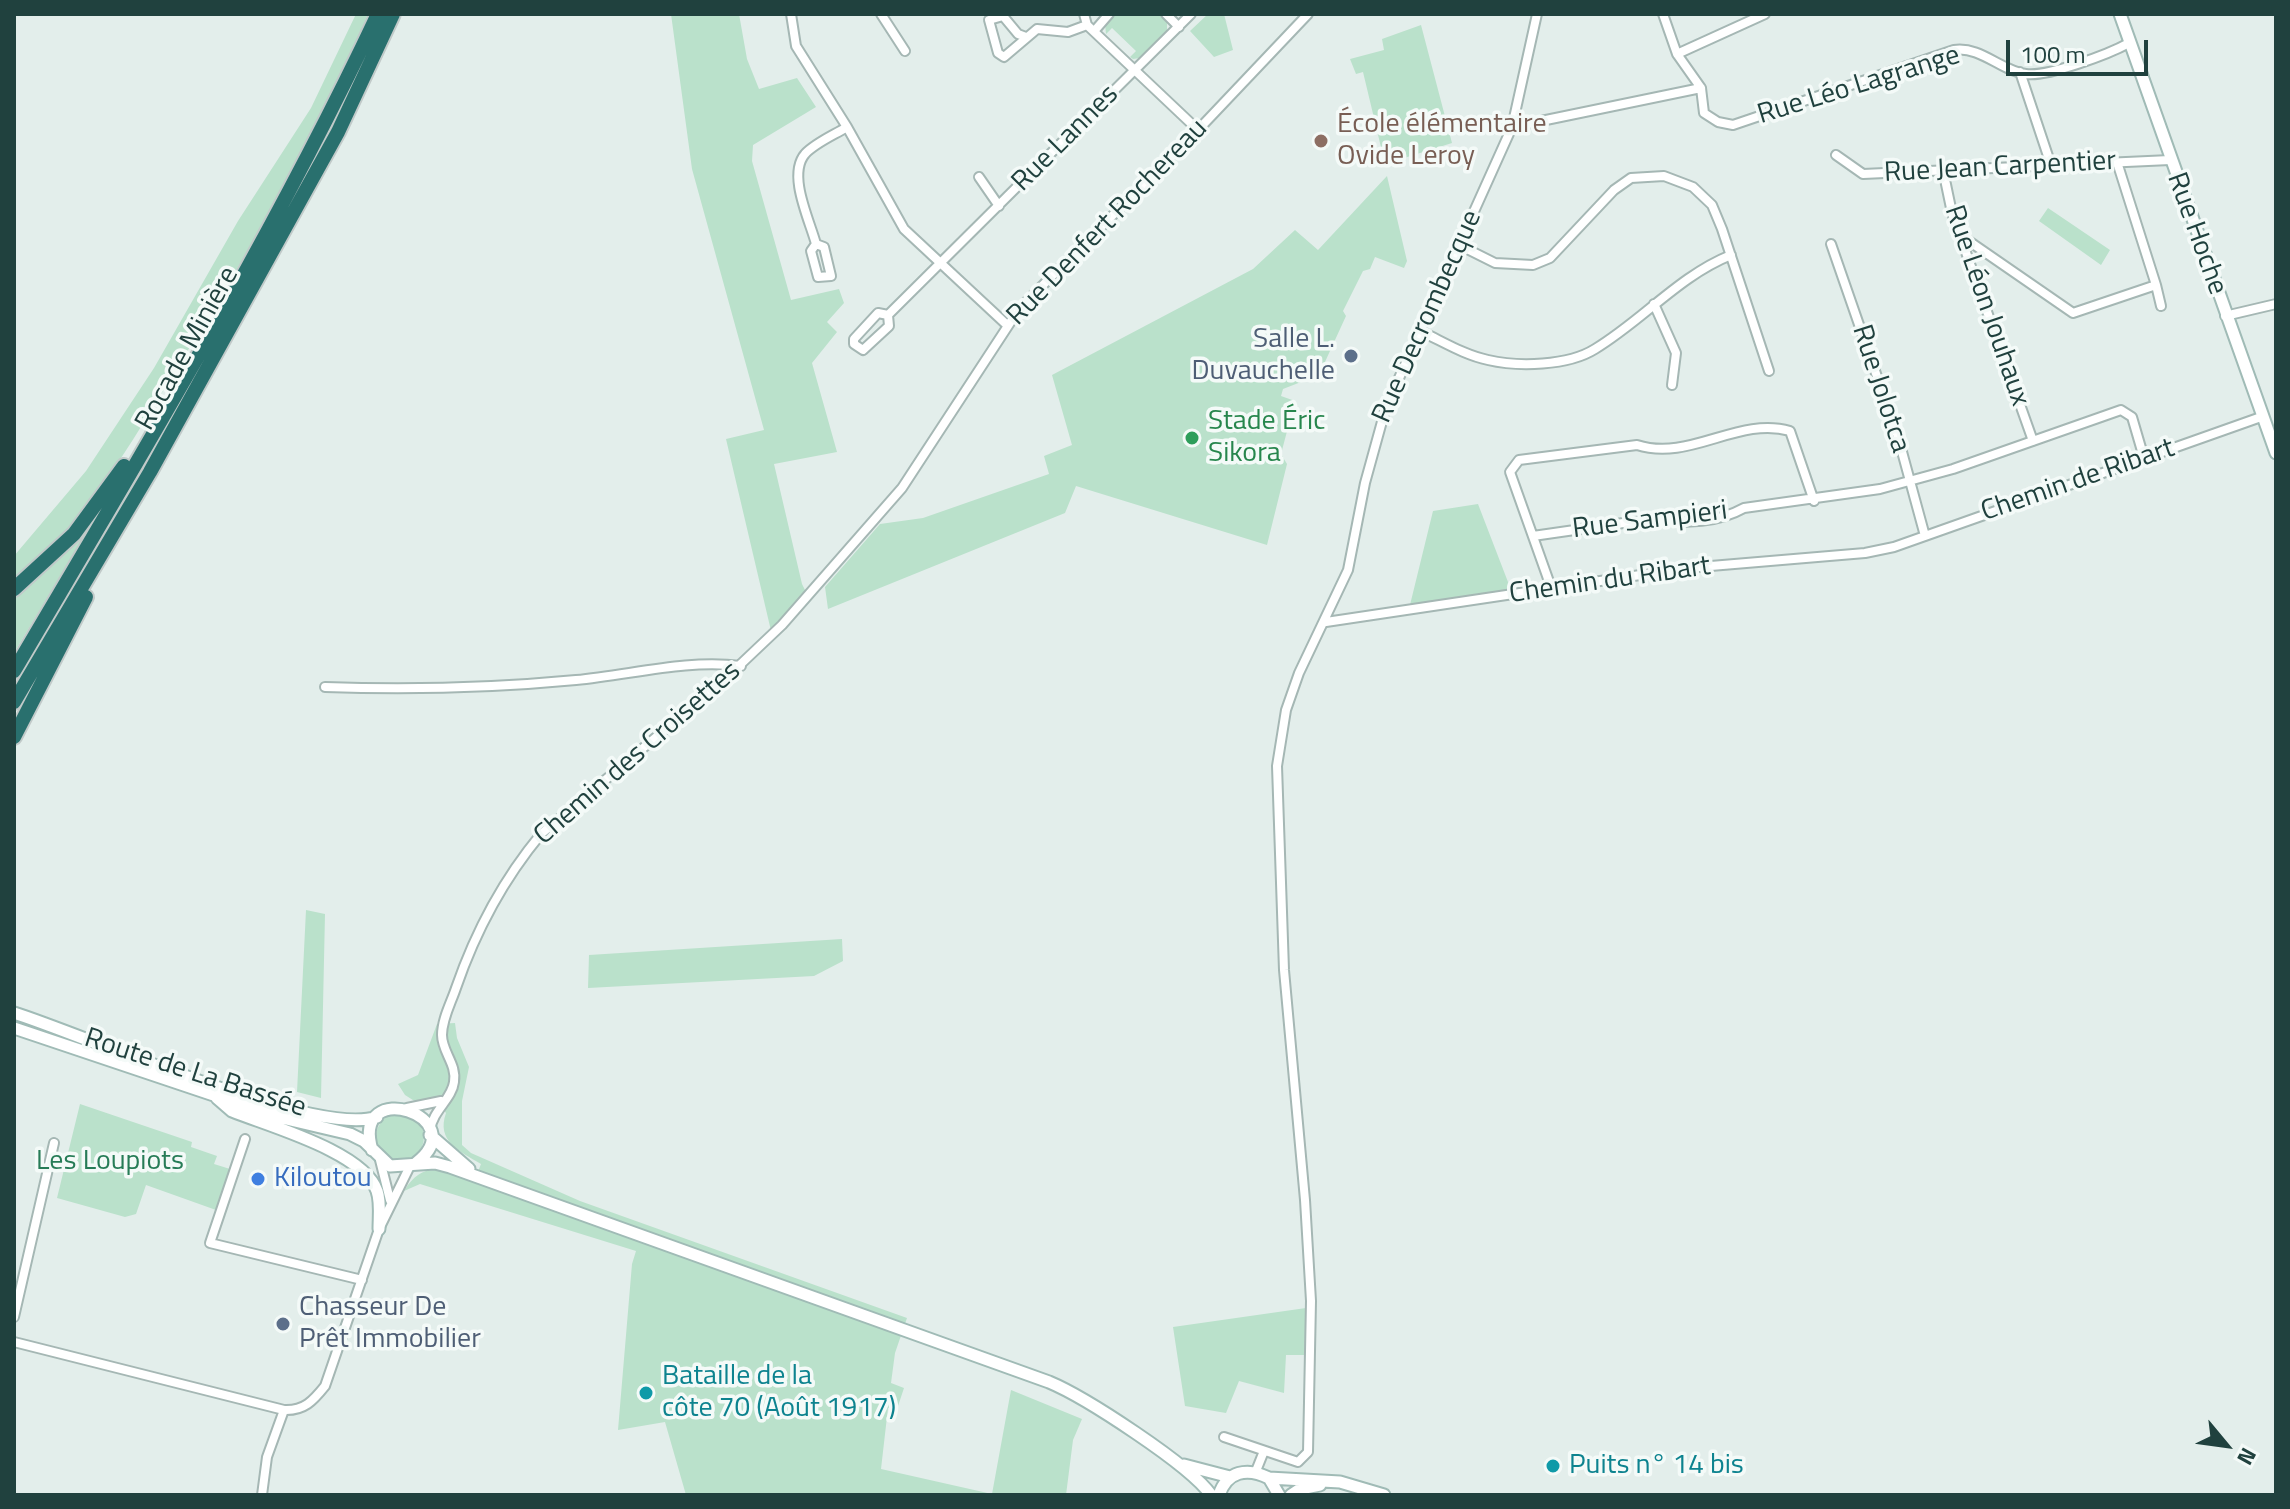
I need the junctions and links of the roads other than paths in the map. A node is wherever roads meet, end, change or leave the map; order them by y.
1 (378, 14) edge
2 (393, 14) edge
3 (791, 14) edge
4 (881, 14) edge
5 (1084, 14) edge
6 (1109, 14) edge
7 (1166, 14) edge
8 (1191, 14) edge
9 (1308, 14) edge
10 (1537, 14) edge
11 (1663, 14) edge
12 (1765, 14) edge
13 (2120, 14) edge
14 (1750, 17) edge
15 (1092, 27) junction
16 (1179, 27) junction
17 (1026, 37) junction
18 (2129, 43) junction
19 (905, 51) dead end
20 (1677, 54) junction
21 (1136, 69) junction
22 (2020, 72) junction
23 (1701, 88) junction
24 (847, 127) junction
25 (1512, 127) junction
26 (1198, 130) junction
27 (1836, 155) dead end
28 (2170, 160) junction
29 (2117, 162) junction
30 (2051, 165) junction
31 (1943, 170) junction
32 (979, 177) dead end
33 (999, 206) junction
34 (1960, 235) junction
35 (816, 244) dead end
36 (1831, 244) dead end
37 (1459, 245) junction
38 (1731, 255) junction
39 (939, 261) junction
40 (2156, 285) junction
41 (1654, 304) junction
42 (2276, 304) edge
43 (2161, 306) dead end
44 (888, 315) junction
45 (2225, 316) junction
46 (1007, 325) junction
47 (1420, 331) junction
48 (1769, 371) dead end
49 (1672, 385) dead end
50 (170, 406) junction
51 (2261, 417) junction
52 (2033, 441) junction
53 (2276, 453) edge
54 (2144, 458) junction
55 (150, 472) junction
56 (1908, 481) junction
57 (902, 488) joint
58 (1814, 501) junction
59 (1533, 536) junction
60 (1925, 536) junction
61 (1894, 547) joint
62 (14, 589) edge
63 (1552, 590) junction
64 (1326, 622) junction
65 (741, 666) junction
66 (14, 671) edge
67 (325, 687) dead end
68 (14, 702) edge
69 (14, 737) edge
70 (14, 1013) edge
71 (14, 1028) edge
72 (213, 1095) junction
73 (442, 1101) junction
74 (407, 1108) junction
75 (377, 1117) junction
76 (430, 1133) junction
77 (245, 1139) dead end
78 (54, 1143) dead end
79 (376, 1155) junction
80 (412, 1165) junction
81 (482, 1178) junction
82 (391, 1201) junction
83 (379, 1229) junction
84 (362, 1280) junction
85 (14, 1317) edge
86 (14, 1342) edge
87 (284, 1410) junction
88 (1224, 1437) dead end
89 (1264, 1451) junction
90 (1172, 1460) junction
91 (1256, 1471) junction
92 (1230, 1477) junction
93 (1269, 1478) junction
94 (1340, 1482) junction
95 (262, 1495) edge
96 (1211, 1495) edge
97 (1219, 1495) edge
98 (1279, 1495) edge
99 (1291, 1495) edge
100 (1384, 1495) edge

1 - 50 highway, Rocade Minière
2 - 55 highway, Rocade Minière
3 - 24 street
4 - 19 street
5 - 15 street
6 - 15 street
7 - 16 street
8 - 16 street, Rue Lannes
9 - 26 street, Rue Denfert Rochereau
10 - 25 street, Rue Decrombecque
11 - 20 street
12 - 14 street
13 - 18 main road, Rue Hoche
14 - 20 street
15 - 17 street
15 - 21 street
16 - 21 street, Rue Lannes
17 - 17 street
18 - 22 street
18 - 28 main road, Rue Hoche
20 - 23 street
21 - 26 street
21 - 33 street, Rue Lannes
22 - 23 street, Rue Léo Lagrange
22 - 30 street
23 - 25 street
24 - 35 street
24 - 39 street
25 - 37 street, Rue Decrombecque
26 - 46 street, Rue Denfert Rochereau
27 - 31 street, Rue Jean Carpentier
28 - 29 street, Rue Jean Carpentier
28 - 45 main road, Rue Hoche
29 - 30 street, Rue Jean Carpentier
29 - 40 street
30 - 31 street, Rue Jean Carpentier
31 - 34 street, Rue Léon Jouhaux
32 - 33 street
33 - 39 street, Rue Lannes
34 - 40 street
34 - 52 street, Rue Léon Jouhaux
36 - 56 street, Rue Jolotca
37 - 38 street
37 - 47 street, Rue Decrombecque
38 - 41 street
38 - 48 street
39 - 44 street, Rue Lannes
39 - 46 street
40 - 43 street
41 - 47 street
41 - 49 street
42 - 45 street
44 - 44 street
45 - 51 main road, Rue Hoche
46 - 57 street, Rue Denfert Rochereau
47 - 64 street, Rue Decrombecque
50 - 62 highway
50 - 66 highway, Rocade Minière
51 - 53 main road, Rue Hoche
51 - 54 street, Chemin de Ribart
52 - 54 street, Rue Sampieri
52 - 56 street, Rue Sampieri
54 - 60 street, Chemin de Ribart
55 - 68 highway, Rocade Minière
55 - 69 highway
56 - 58 street, Rue Sampieri
56 - 60 street, Rue Jolotca
57 - 65 street, Chemin des Croisettes
58 - 59 street, Rue Sampieri
58 - 59 street, Rue Sampieri
59 - 63 street, Rue Sampieri
60 - 61 street, Chemin de Ribart
61 - 63 street, Chemin du Ribart
63 - 64 street, Chemin du Ribart
64 - 89 street, Rue Decrombecque
65 - 67 street
65 - 73 street, Chemin des Croisettes
70 - 75 main road, Route de La Bassée
71 - 72 main road, Route de La Bassée
72 - 79 main road, Route de La Bassée
72 - 83 main road
73 - 74 street
73 - 76 street, Chemin des Croisettes
74 - 75 main road
74 - 76 main road
75 - 79 main road
76 - 80 main road
76 - 81 main road
77 - 84 street
78 - 85 street
79 - 80 main road
79 - 82 street
80 - 81 main road
80 - 82 street
81 - 90 main road
82 - 83 street
83 - 84 street
84 - 87 street
86 - 87 street
87 - 95 street
88 - 89 street
89 - 91 street
90 - 92 main road
90 - 96 main road
91 - 92 main road
91 - 93 main road
92 - 97 main road
93 - 94 main road
93 - 98 main road
94 - 99 main road
94 - 100 main road

